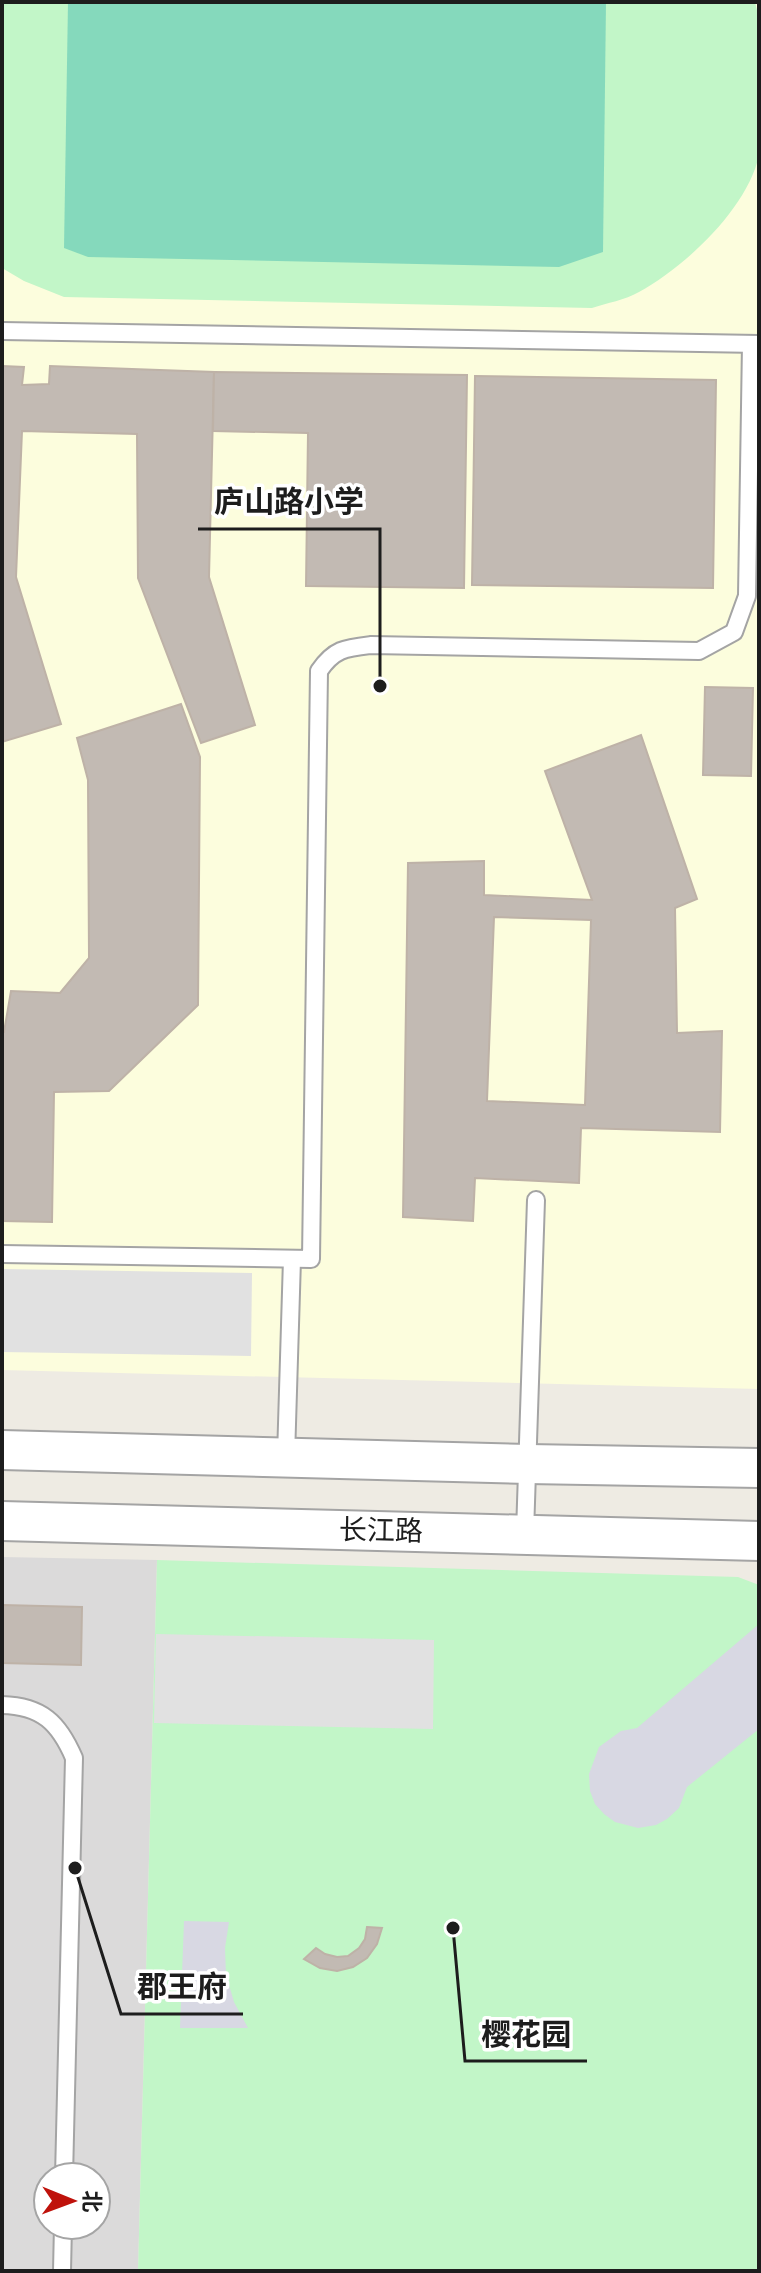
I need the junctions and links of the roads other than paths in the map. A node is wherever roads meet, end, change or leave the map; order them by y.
1 (2, 331) edge
2 (755, 344) edge
3 (536, 1200) dead end
4 (2, 1254) edge
5 (292, 1259) junction
6 (2, 1450) edge
7 (286, 1457) junction
8 (528, 1464) junction
9 (759, 1468) edge
10 (2, 1521) edge
11 (525, 1533) junction
12 (759, 1541) edge
13 (2, 1705) edge
14 (64, 2161) edge
15 (63, 2241) edge
16 (62, 2271) edge

1 - 2 lane
2 - 5 lane
3 - 8 lane
4 - 5 lane
5 - 7 lane
6 - 7 street
7 - 8 street
8 - 9 street
8 - 11 lane
10 - 11 street, 长江路
11 - 12 street, 长江路
13 - 14 lane
15 - 16 lane

